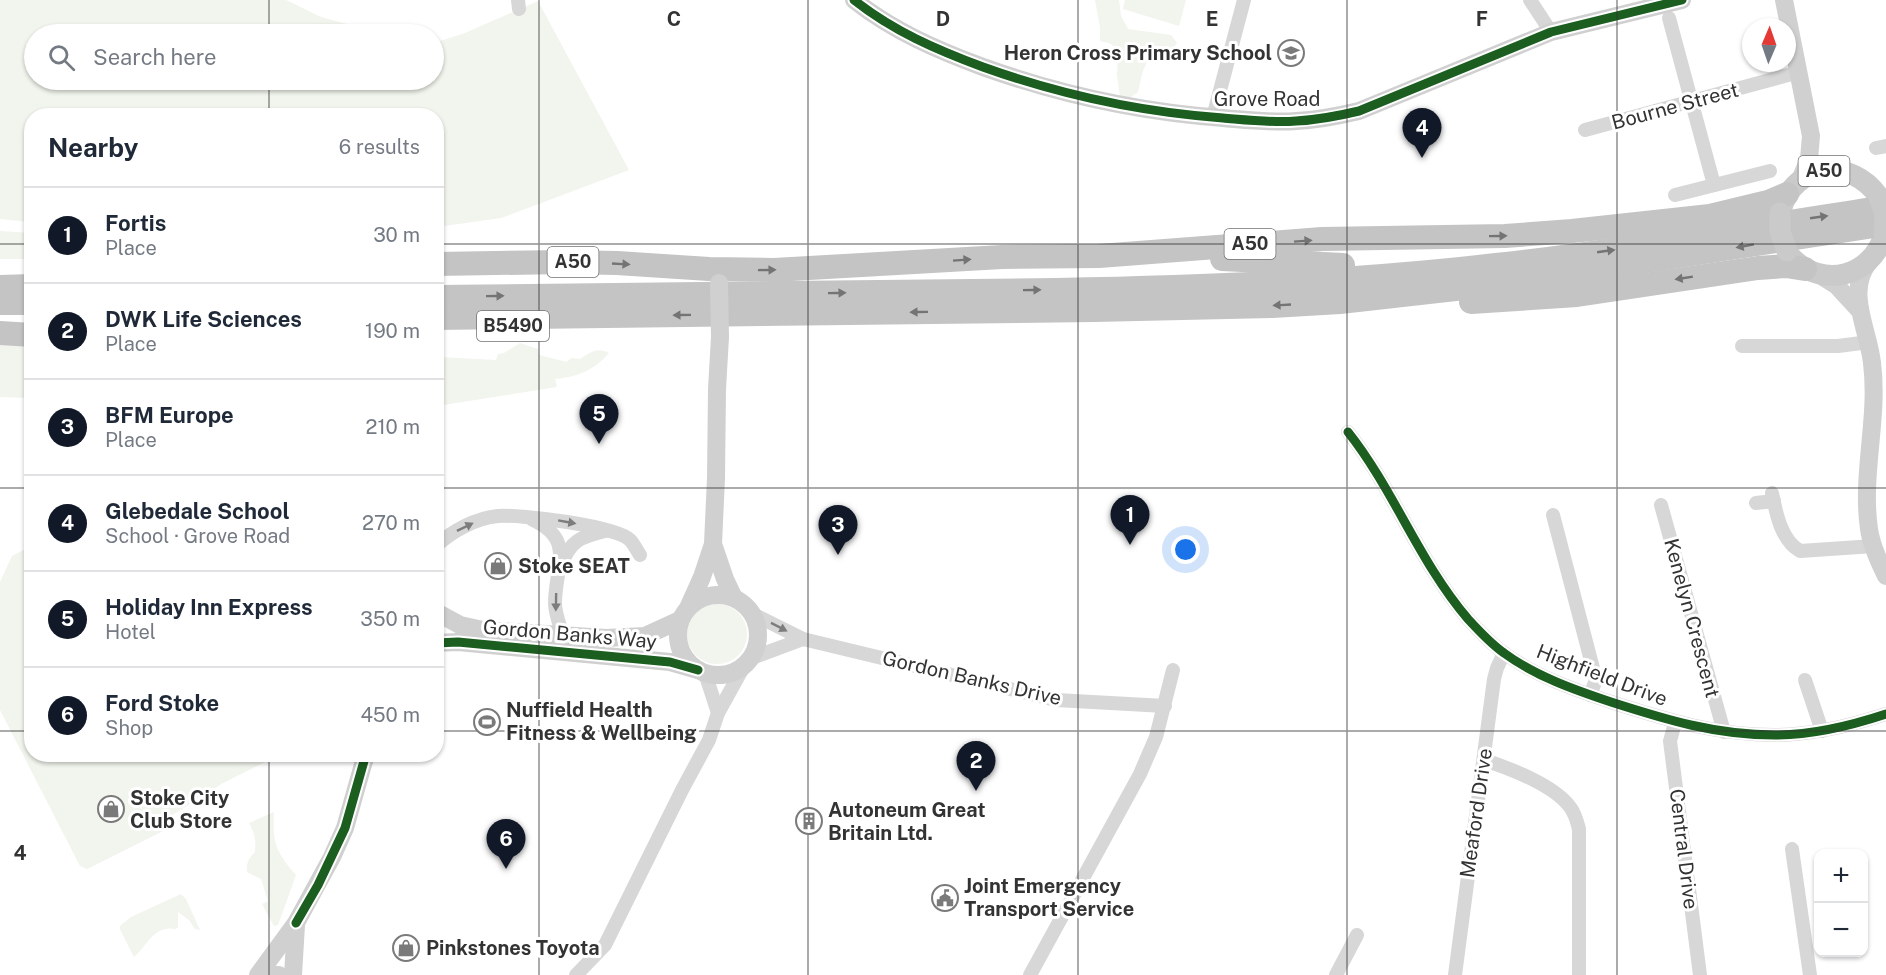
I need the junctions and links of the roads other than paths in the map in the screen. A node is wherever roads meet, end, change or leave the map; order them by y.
1 (1244, 0) edge
2 (1530, 0) edge
3 (1784, 0) edge
4 (862, 2) edge
5 (1671, 6) edge
6 (1551, 32) junction
7 (1799, 72) junction
8 (1693, 101) junction
9 (1213, 117) junction
10 (1585, 130) dead end
11 (1811, 136) junction
12 (1770, 171) dead end
13 (1847, 173) junction
14 (1714, 185) junction
15 (1884, 194) edge
16 (1675, 195) dead end
17 (1789, 196) junction
18 (1880, 245) edge
19 (1099, 256) junction
20 (1571, 256) junction
21 (444, 264) edge
22 (1812, 272) junction
23 (714, 276) junction
24 (24, 286) edge
25 (0, 287) edge
26 (444, 297) edge
27 (1340, 302) junction
28 (0, 303) edge
29 (24, 303) edge
30 (1860, 310) junction
31 (590, 317) junction
32 (444, 318) edge
33 (24, 324) edge
34 (0, 325) edge
35 (444, 332) edge
36 (0, 333) edge
37 (24, 334) edge
38 (1869, 342) junction
39 (1742, 346) dead end
40 (1348, 432) dead end
41 (1756, 503) dead end
42 (1661, 505) dead end
43 (1553, 515) dead end
44 (528, 518) junction
45 (605, 531) junction
46 (444, 539) edge
47 (713, 544) junction
48 (1874, 546) junction
49 (640, 555) dead end
50 (560, 566) junction
51 (1886, 576) edge
52 (734, 598) junction
53 (684, 613) junction
54 (755, 615) junction
55 (444, 617) edge
56 (563, 636) junction
57 (803, 639) junction
58 (444, 643) edge
59 (1504, 653) junction
60 (748, 662) junction
61 (1173, 670) dead end
62 (702, 671) junction
63 (1805, 680) dead end
64 (1590, 695) junction
65 (1165, 706) junction
66 (718, 713) junction
67 (1886, 714) edge
68 (1675, 723) junction
69 (1822, 731) junction
70 (1724, 732) junction
71 (1484, 760) junction
72 (364, 762) edge
73 (1792, 849) dead end
74 (296, 923) junction
75 (1358, 935) dead end
76 (258, 975) edge
77 (266, 975) edge
78 (279, 975) edge
79 (293, 975) edge
80 (576, 975) edge
81 (1030, 975) edge
82 (1336, 975) edge
83 (1455, 975) edge
84 (1579, 975) edge
85 (1700, 975) edge
86 (1810, 975) edge

1 - 9 street
2 - 6 street
3 - 7 street
4 - 9 street, Grove Road
5 - 6 street, Grove Road
5 - 8 street
6 - 9 street, Grove Road
7 - 8 street, Bourne Street
7 - 11 street
8 - 10 street, Bourne Street
8 - 14 street
11 - 13 street
11 - 17 street
12 - 14 street
13 - 15 main road, A50
13 - 17 main road, A50
14 - 16 street
15 - 18 main road, bridge
20 -> 15 highway, A50
19 -> 17 highway, A50
17 - 22 main road, bridge
18 - 22 main road
18 -> 27 highway
18 - 30 street
19 - 20 highway, A50
23 -> 19 highway, A50
26 -> 20 highway, A50
21 -> 23 highway, A50
22 -> 27 highway
22 - 30 street
23 - 47 street
24 - 25 highway
27 -> 31 highway
28 - 29 highway
30 - 38 street
31 - 32 highway
31 - 35 highway, B5490
33 - 34 highway
36 - 37 highway
38 - 39 street
38 - 48 street
40 - 59 street, Highfield Drive
41 - 48 street
42 - 70 street, Kenelyn Crescent
43 - 64 street
44 -> 45 street
46 -> 44 street
44 - 50 street
45 - 49 street
45 - 50 street
47 - 52 street
47 - 53 street
48 - 51 street
50 -> 56 street
52 - 53 street
52 - 54 street
53 - 56 street, Gordon Banks Way
53 - 62 street
54 -> 57 street, Gordon Banks Drive
54 - 60 street
55 - 56 street, Gordon Banks Way
57 - 60 street
57 - 65 street, Gordon Banks Drive
58 - 62 street, Gordon Banks Way
59 - 64 street, Highfield Drive
59 - 71 street, Meaford Drive
60 - 62 street
60 - 66 street
61 - 65 street
62 - 66 street
63 - 69 street
64 - 68 street, Highfield Drive
65 - 81 street
66 - 80 street
67 - 69 street, Highfield Drive
68 - 70 street, Highfield Drive
68 - 85 street, Central Drive
69 - 70 street, Highfield Drive
71 - 83 street, Meaford Drive
71 - 84 street
72 - 74 street
73 - 86 street
74 - 76 street
74 - 79 street
75 - 82 street
77 - 78 street

